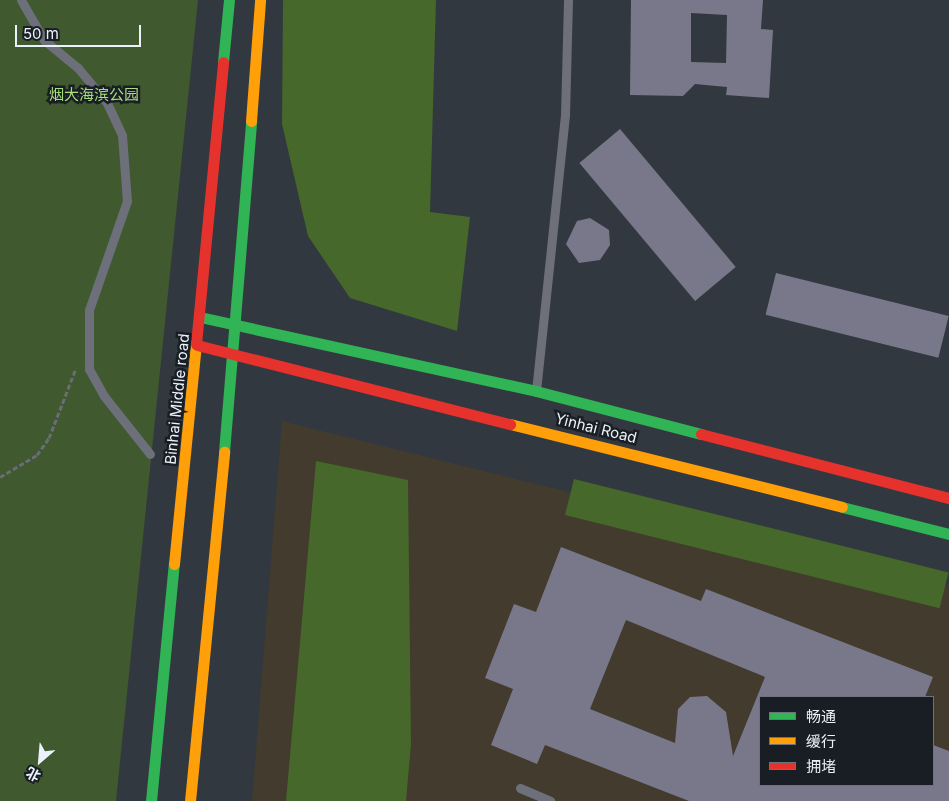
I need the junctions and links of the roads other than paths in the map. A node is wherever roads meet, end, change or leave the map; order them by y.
1 (21, 0) edge
2 (229, 0) edge
3 (260, 0) edge
4 (568, 0) edge
5 (200, 317) junction
6 (237, 324) junction
7 (198, 345) junction
8 (235, 351) junction
9 (536, 391) junction
10 (150, 454) dead end
11 (949, 498) edge
12 (949, 534) edge
13 (520, 788) dead end
14 (151, 801) edge
15 (190, 801) edge
16 (550, 801) edge

1 - 10 lane
2 - 5 main road, Binhai Middle road
3 - 6 main road
4 - 9 lane
5 - 6 main road, Yinhai Road
5 - 7 main road, Binhai Middle road
6 - 8 main road
6 - 9 main road, Yinhai Road
7 - 8 main road, Yinhai Road
7 - 14 main road, Binhai Middle road
8 - 12 main road, Yinhai Road
8 - 15 main road
9 - 11 main road, Yinhai Road
13 - 16 lane

